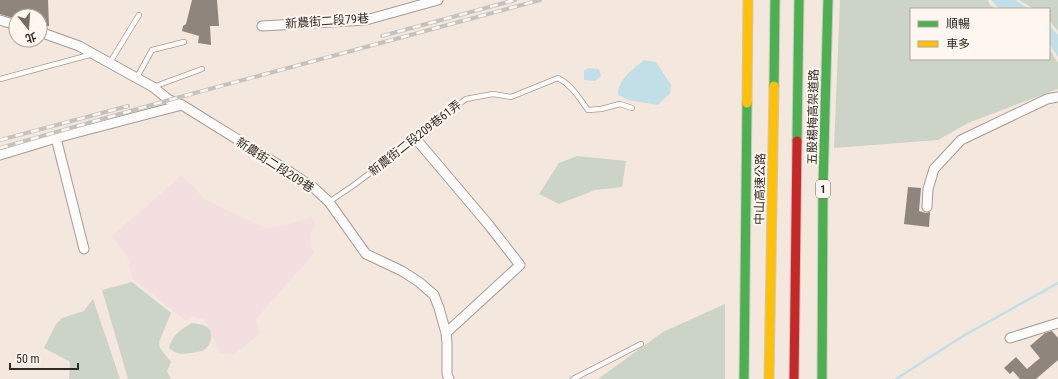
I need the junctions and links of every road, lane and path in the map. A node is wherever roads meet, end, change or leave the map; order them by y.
1 (438, 0) edge
2 (748, 0) edge
3 (775, 0) edge
4 (799, 0) edge
5 (828, 0) edge
6 (139, 15) dead end
7 (262, 26) dead end
8 (48, 35) edge
9 (184, 42) dead end
10 (93, 54) junction
11 (109, 64) junction
12 (202, 69) dead end
13 (0, 79) edge
14 (136, 79) junction
15 (153, 87) junction
16 (1058, 97) edge
17 (182, 105) junction
18 (632, 108) dead end
19 (56, 138) junction
20 (416, 139) junction
21 (0, 155) edge
22 (329, 202) junction
23 (927, 207) dead end
24 (84, 249) dead end
25 (1058, 322) edge
26 (446, 333) junction
27 (1010, 338) dead end
28 (641, 344) dead end
29 (449, 379) edge
30 (574, 379) edge
31 (744, 379) edge
32 (769, 379) edge
33 (794, 379) edge
34 (822, 379) edge

1 - 7 street, 新農街二段79巷
2 - 31 highway
3 - 32 highway, 中山高速公路
4 - 33 highway
5 - 34 highway, 五股楊梅高架道路 / 1
6 - 11 lane
8 - 10 street, 新農街二段209巷
9 - 14 lane
10 - 11 street, 新農街二段209巷
10 - 13 lane
11 - 14 street, 新農街二段209巷
12 - 15 lane
14 - 15 street, 新農街二段209巷
15 - 17 street, 新農街二段209巷
16 - 23 street
17 - 19 street
17 - 22 street, 新農街二段209巷
18 - 20 lane, 新農街二段209巷61弄
19 - 21 street
19 - 24 street
20 - 22 lane, 新農街二段209巷61弄
20 - 26 street
22 - 26 street, 新農街二段209巷
25 - 27 street
26 - 29 street, 新農街二段209巷
28 - 30 lane

